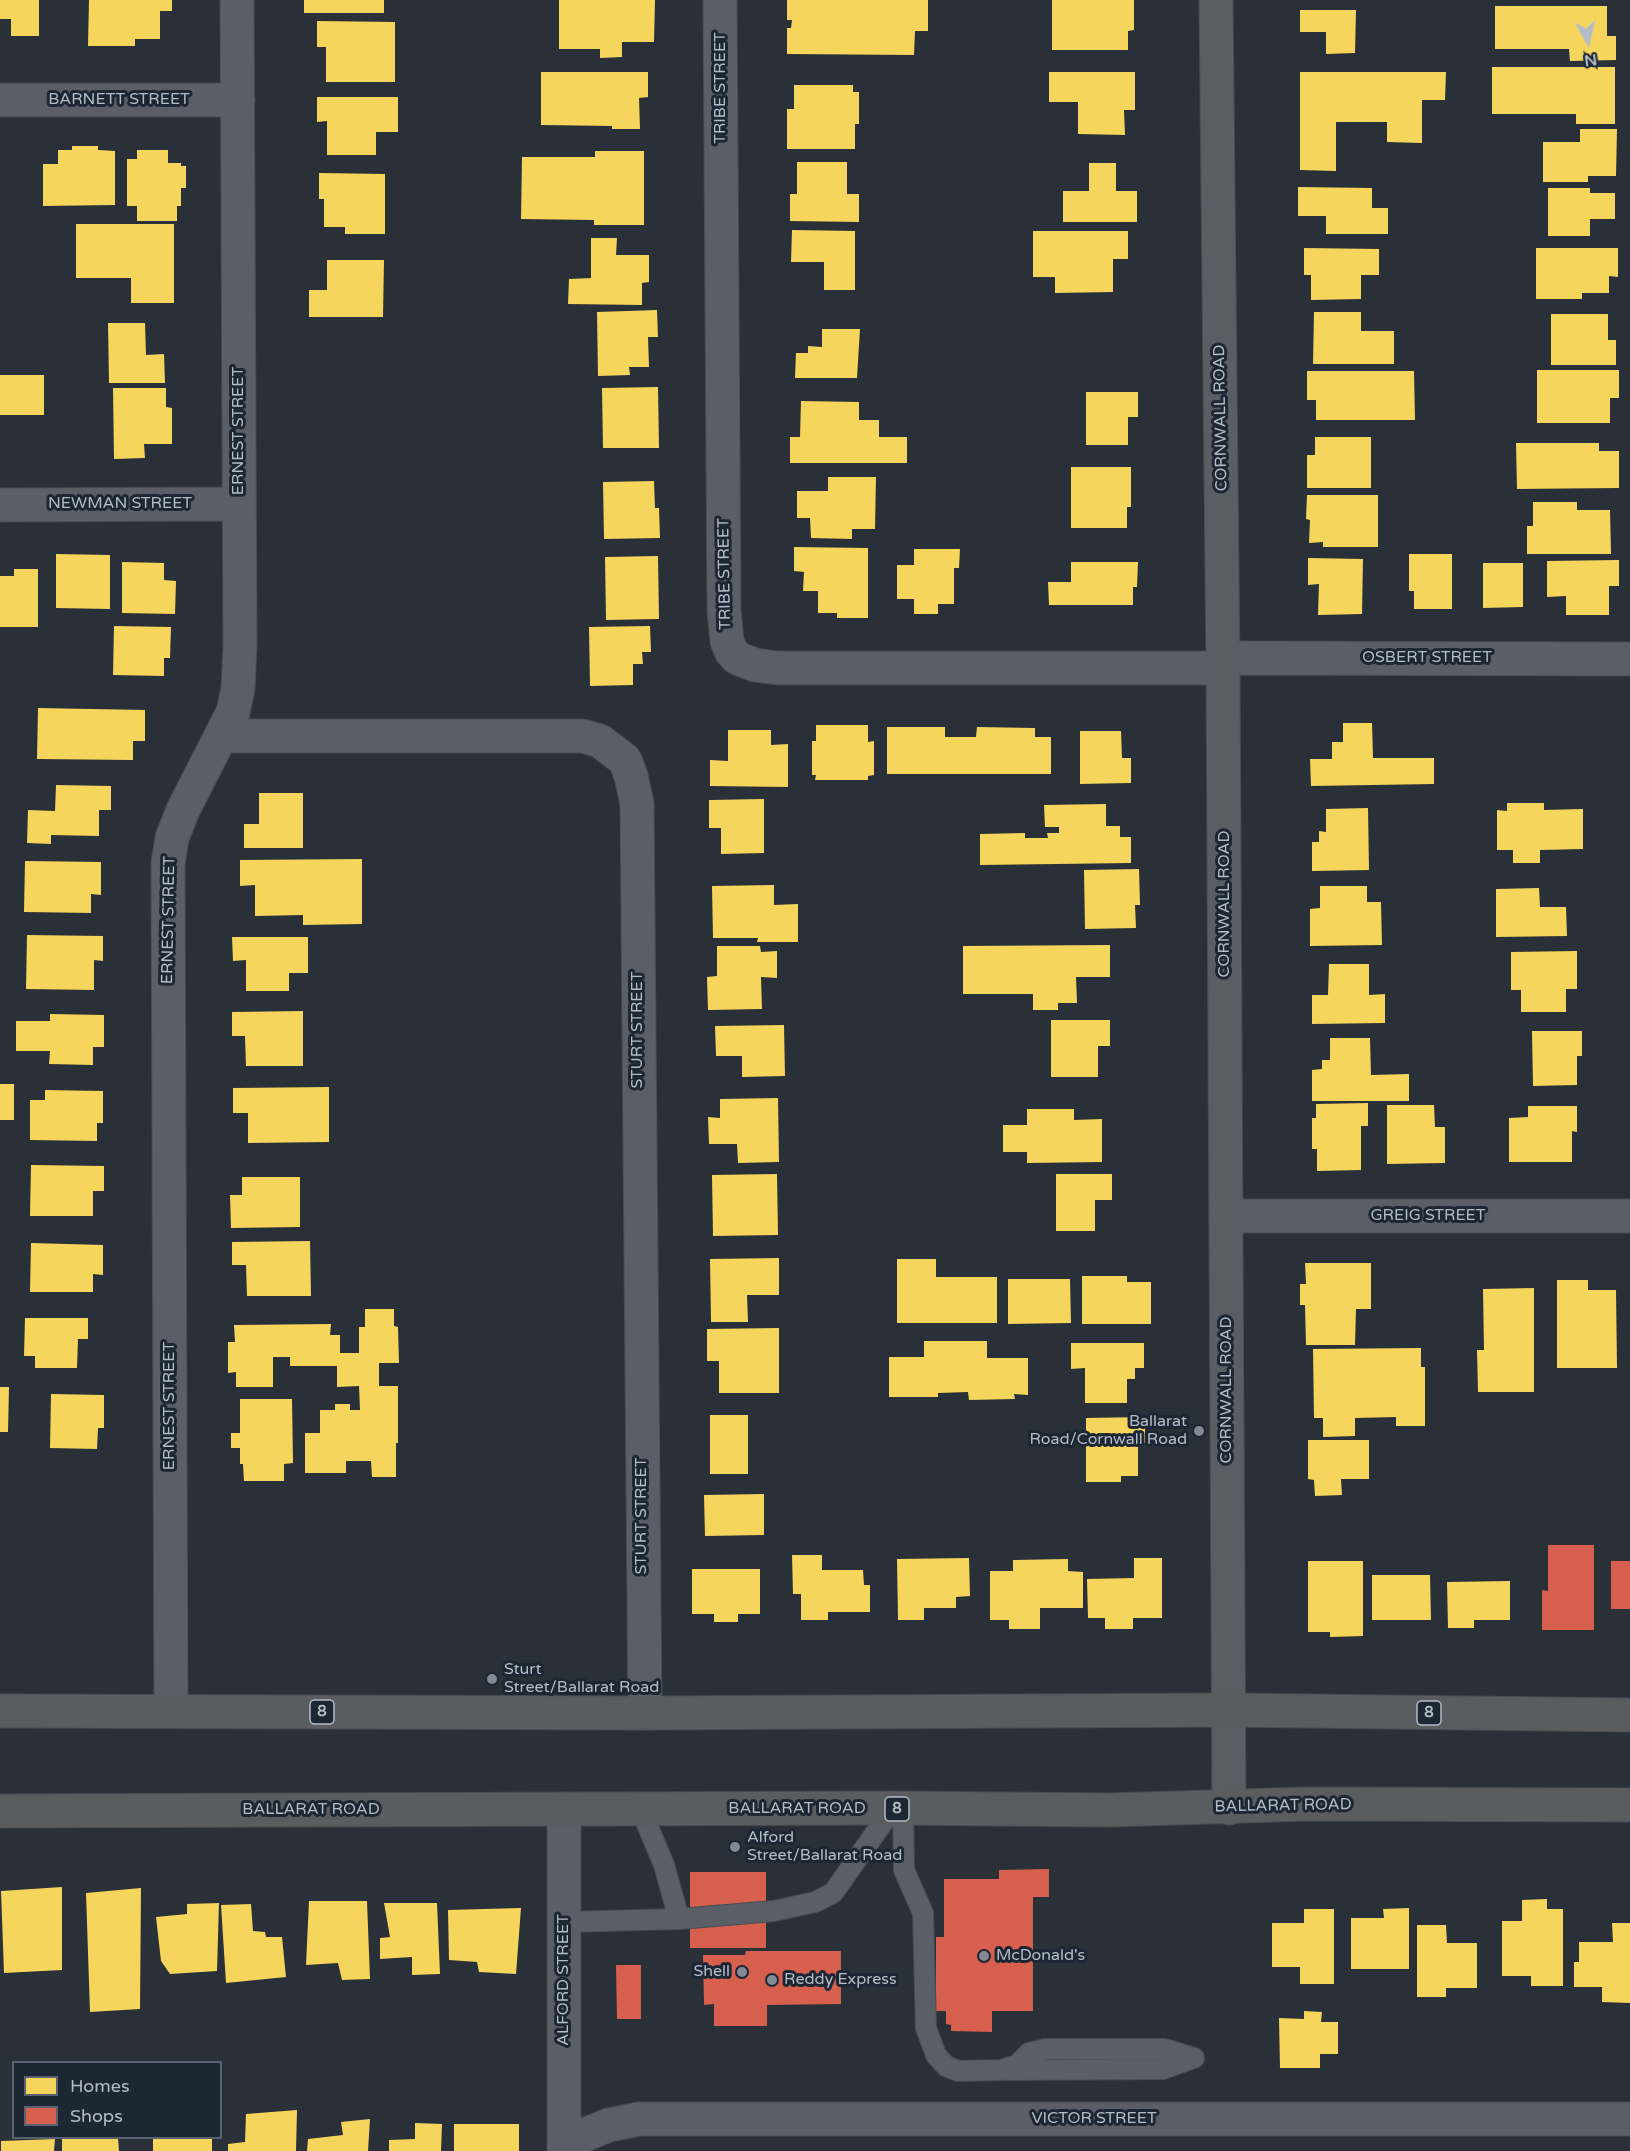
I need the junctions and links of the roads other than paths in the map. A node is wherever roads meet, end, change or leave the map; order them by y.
1 (237, 0) edge
2 (720, 0) edge
3 (1216, 0) edge
4 (0, 100) edge
5 (238, 100) junction
6 (239, 504) junction
7 (0, 505) edge
8 (1630, 659) edge
9 (1223, 663) junction
10 (221, 736) junction
11 (1226, 1216) junction
12 (1630, 1216) edge
13 (1228, 1710) junction
14 (171, 1711) junction
15 (0, 1712) edge
16 (645, 1713) junction
17 (1630, 1715) edge
18 (1630, 1805) edge
19 (1229, 1808) junction
20 (564, 1809) junction
21 (898, 1809) junction
22 (641, 1810) junction
23 (0, 1811) edge
24 (679, 1919) junction
25 (564, 1922) junction
26 (1194, 2058) dead end
27 (1630, 2119) edge
28 (564, 2149) edge

1 - 5 street, ERNEST STREET
2 - 9 street, TRIBE STREET
3 - 9 street, CORNWALL ROAD
4 - 5 street, BARNETT STREET
5 - 6 street, ERNEST STREET
6 - 7 street, NEWMAN STREET
6 - 10 street, ERNEST STREET
8 - 9 street, OSBERT STREET
9 - 11 street, CORNWALL ROAD
10 - 14 street, ERNEST STREET
10 - 16 street, STURT STREET
11 - 12 street, GREIG STREET
11 - 13 street, CORNWALL ROAD
13 - 16 highway, 8
13 - 17 highway, 8
13 - 19 street, CORNWALL ROAD
14 - 15 highway, 8
14 - 16 highway, 8
18 - 19 highway, BALLARAT ROAD / 8
19 - 21 highway, BALLARAT ROAD / 8
20 - 22 highway, BALLARAT ROAD / 8
20 - 23 highway, BALLARAT ROAD / 8
20 - 25 street, ALFORD STREET
21 - 22 highway, BALLARAT ROAD / 8
21 - 24 lane
21 - 26 lane
22 - 24 lane
24 - 25 lane
25 - 28 street, ALFORD STREET
27 - 28 street, VICTOR STREET

